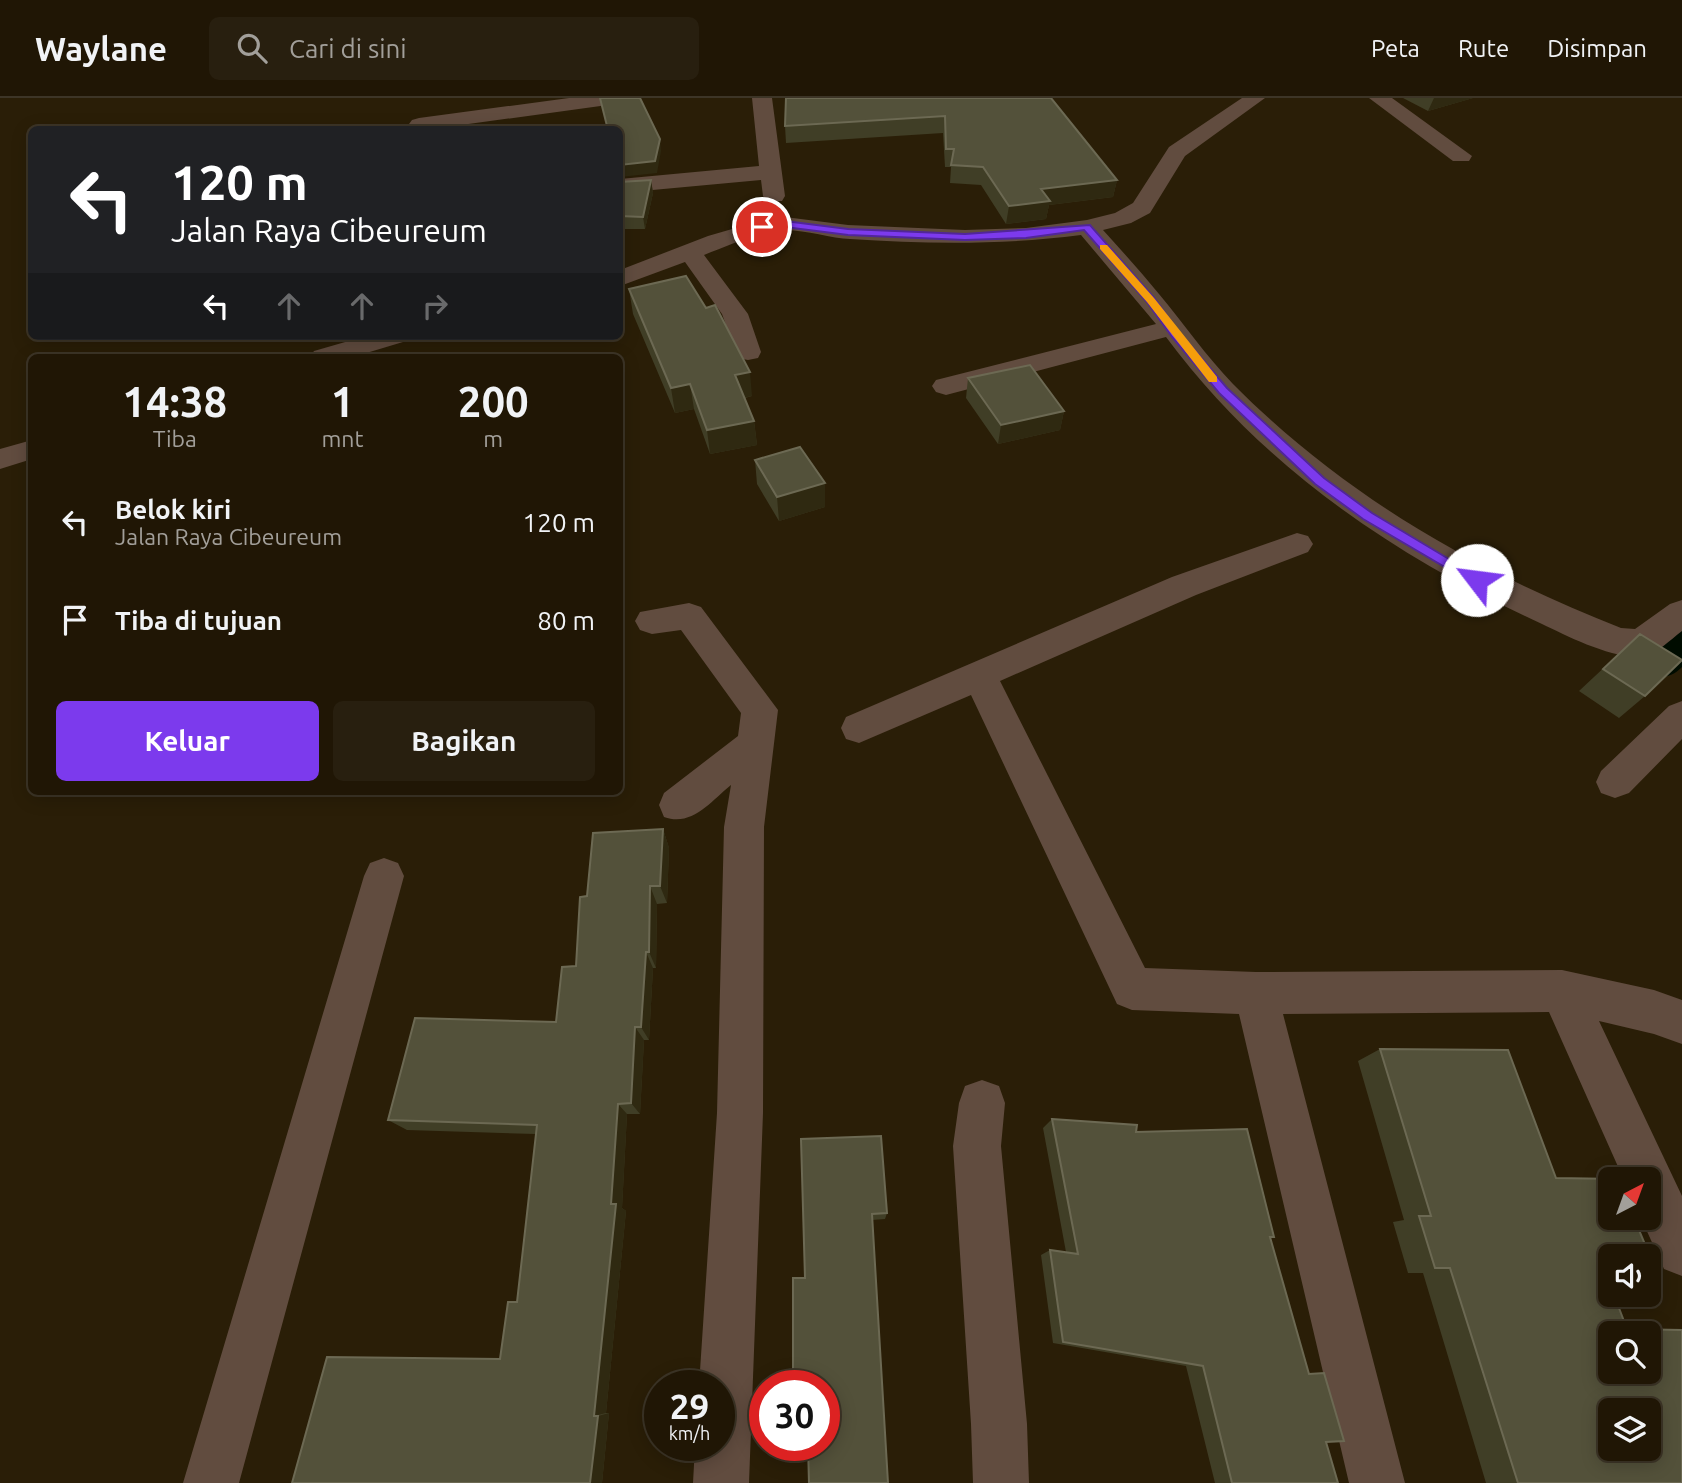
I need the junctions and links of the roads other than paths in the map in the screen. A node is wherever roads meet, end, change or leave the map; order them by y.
1 (615, 98) edge
2 (762, 98) edge
3 (1255, 98) edge
4 (1379, 98) edge
5 (577, 103) junction
6 (419, 124) dead end
7 (581, 126) edge
8 (1461, 156) dead end
9 (772, 172) junction
10 (623, 186) edge
11 (777, 223) junction
12 (1087, 227) junction
13 (689, 251) junction
14 (623, 278) edge
15 (1171, 328) junction
16 (381, 340) edge
17 (748, 352) dead end
18 (334, 354) edge
19 (946, 386) dead end
20 (28, 450) edge
21 (0, 459) edge
22 (1297, 544) dead end
23 (1682, 613) edge
24 (652, 621) dead end
25 (979, 674) junction
26 (1682, 716) edge
27 (859, 728) dead end
28 (755, 744) junction
29 (1615, 782) dead end
30 (678, 805) dead end
31 (384, 876) dead end
32 (1562, 991) junction
33 (1256, 993) junction
34 (1682, 1023) edge
35 (982, 1103) dead end
36 (1682, 1251) edge
37 (211, 1483) edge
38 (721, 1483) edge
39 (1000, 1483) edge
40 (1377, 1483) edge

1 - 5 street
2 - 9 street
3 - 12 street
4 - 8 street
5 - 6 street
5 - 7 street
9 - 10 street
9 - 11 street
11 - 12 street
11 - 13 street
12 - 15 street
13 - 14 street
13 - 17 street
15 - 19 street
15 - 23 street
16 - 18 street
20 - 21 street
22 - 25 street
24 - 28 street
25 - 27 street
25 - 33 street
26 - 29 street
28 - 30 street
28 - 38 street
31 - 37 street
32 - 33 street
32 - 34 street
32 - 36 street
33 - 40 street
35 - 39 street

